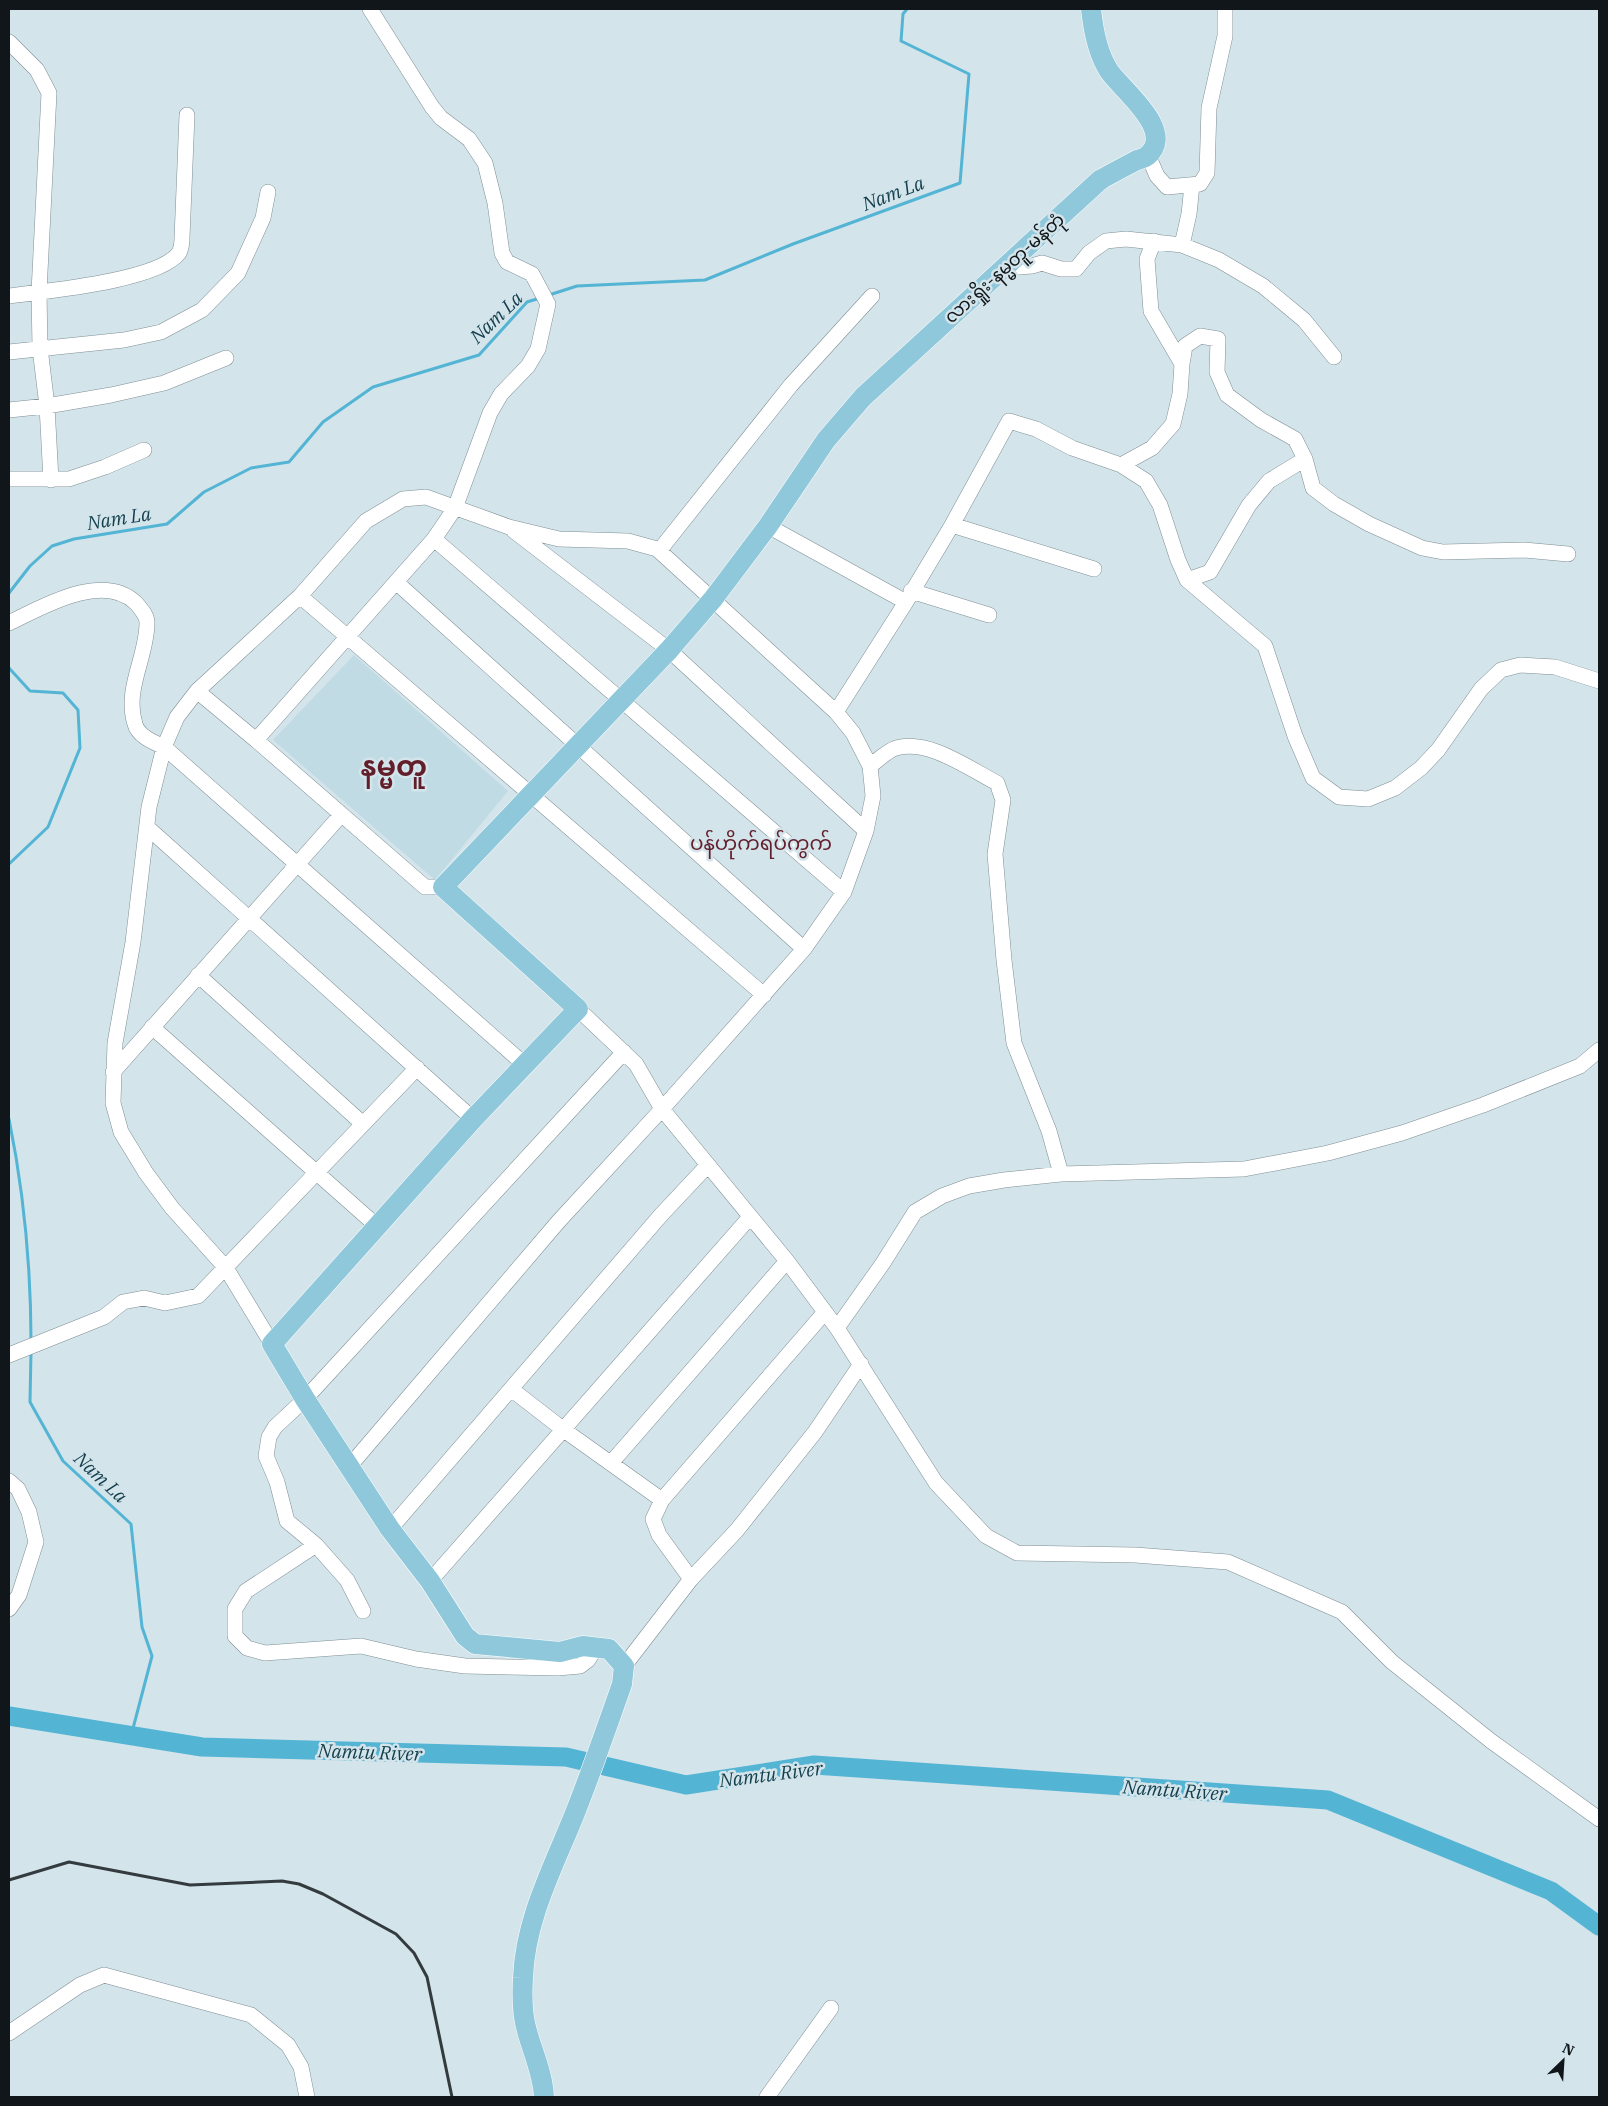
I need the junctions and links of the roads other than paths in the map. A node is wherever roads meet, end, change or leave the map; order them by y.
1 (370, 9) edge
2 (1091, 9) edge
3 (1225, 9) edge
4 (9, 42) edge
5 (187, 115) dead end
6 (1148, 155) junction
7 (1192, 185) junction
8 (268, 192) dead end
9 (1154, 241) junction
10 (1182, 245) junction
11 (1004, 268) junction
12 (39, 292) junction
13 (9, 296) edge
14 (872, 296) dead end
15 (40, 348) junction
16 (9, 352) edge
17 (226, 358) dead end
18 (1334, 358) dead end
19 (1182, 364) junction
20 (46, 406) junction
21 (9, 410) edge
22 (144, 450) dead end
23 (1305, 459) junction
24 (1121, 465) junction
25 (9, 479) edge
26 (51, 480) junction
27 (455, 508) junction
28 (952, 525) junction
29 (768, 526) junction
30 (508, 527) junction
31 (434, 539) junction
32 (659, 550) junction
33 (1568, 554) dead end
34 (1094, 569) dead end
35 (1187, 580) junction
36 (396, 582) junction
37 (300, 596) junction
38 (909, 596) junction
39 (713, 599) junction
40 (989, 614) dead end
41 (9, 623) edge
42 (348, 637) junction
43 (669, 650) junction
44 (1599, 681) edge
45 (197, 691) junction
46 (622, 699) junction
47 (836, 712) junction
48 (256, 740) junction
49 (578, 746) junction
50 (164, 747) junction
51 (870, 766) junction
52 (532, 795) junction
53 (341, 815) junction
54 (147, 827) junction
55 (866, 831) junction
56 (297, 864) junction
57 (443, 887) junction
58 (844, 892) junction
59 (249, 918) junction
60 (804, 949) junction
61 (198, 975) junction
62 (764, 995) junction
63 (578, 1009) junction
64 (152, 1027) junction
65 (1599, 1050) edge
66 (624, 1052) junction
67 (525, 1065) junction
68 (417, 1068) junction
69 (113, 1072) junction
70 (662, 1109) junction
71 (474, 1119) junction
72 (363, 1124) junction
73 (707, 1166) junction
74 (317, 1172) junction
75 (1061, 1174) junction
76 (750, 1217) junction
77 (378, 1227) junction
78 (787, 1261) junction
79 (226, 1268) junction
80 (825, 1312) junction
81 (837, 1328) junction
82 (272, 1344) junction
83 (9, 1355) edge
84 (861, 1364) junction
85 (511, 1389) junction
86 (305, 1399) junction
87 (564, 1430) junction
88 (610, 1463) junction
89 (348, 1468) junction
90 (9, 1481) edge
91 (662, 1500) junction
92 (390, 1529) junction
93 (316, 1545) junction
94 (691, 1579) junction
95 (430, 1580) junction
96 (15, 1585) edge
97 (9, 1608) edge
98 (363, 1611) dead end
99 (596, 1647) junction
100 (623, 1675) junction
101 (1599, 1819) edge
102 (831, 2008) dead end
103 (9, 2033) edge
104 (307, 2097) edge
105 (544, 2097) edge
106 (767, 2097) edge

1 - 27 street
2 - 6 main road
3 - 7 street
4 - 12 street
5 - 12 street
6 - 7 street
6 - 11 main road, လားရှိုး-နမ္မတူ-မန်တုံ
7 - 10 street
8 - 15 street
9 - 10 street
9 - 11 street
9 - 19 street
10 - 18 street
11 - 29 main road, လားရှိုး-နမ္မတူ-မန်တုံ
12 - 13 street
12 - 15 street
14 - 32 street
15 - 16 street
15 - 20 street
17 - 20 street
19 - 23 street
19 - 24 street
20 - 21 street
20 - 26 street
22 - 26 street
23 - 33 street
23 - 35 street
24 - 28 street
24 - 35 street
25 - 26 street
27 - 30 street
27 - 31 street
27 - 37 street
28 - 34 street
28 - 38 street
29 - 38 street
29 - 39 main road, လားရှိုး-နမ္မတူ-မန်တုံ
30 - 32 street
30 - 43 street
31 - 36 street
31 - 46 street
32 - 39 street
35 - 44 street
36 - 42 street
36 - 49 street
37 - 42 street
37 - 45 street
38 - 40 street
38 - 47 street
39 - 43 main road, လားရှိုး-နမ္မတူ-မန်တုံ
39 - 47 street
41 - 50 street
42 - 48 street
42 - 52 street
43 - 46 main road, လားရှိုး-နမ္မတူ-မန်တုံ
43 - 55 street
45 - 48 street
45 - 50 street
46 - 49 main road, လားရှိုး-နမ္မတူ-မန်တုံ
46 - 58 street
47 - 51 street
48 - 53 street
49 - 52 main road, လားရှိုး-နမ္မတူ-မန်တုံ
49 - 60 street
50 - 54 street
50 - 56 street
51 - 55 street
51 - 75 street
52 - 57 main road, လားရှိုး-နမ္မတူ-မန်တုံ
52 - 62 street
53 - 56 street
53 - 57 street
54 - 59 street
54 - 69 street
55 - 58 street
56 - 59 street
56 - 67 street
57 - 63 main road
58 - 60 street
59 - 61 street
59 - 68 street
60 - 62 street
61 - 64 street
61 - 72 street
62 - 70 street
63 - 66 street
63 - 67 main road
64 - 69 street
64 - 74 street
65 - 75 street
66 - 70 street
66 - 86 street
67 - 71 main road
68 - 71 street
68 - 72 street
69 - 79 street
70 - 73 street
70 - 89 street
71 - 77 main road
72 - 74 street
73 - 76 street
73 - 85 street
74 - 77 street
74 - 79 street
75 - 81 street
76 - 78 street
76 - 87 street
77 - 82 main road
78 - 80 street
78 - 88 street
79 - 82 street
79 - 83 street
80 - 81 street
80 - 91 street
81 - 84 street
82 - 86 main road
84 - 94 street
84 - 101 street
85 - 87 street
85 - 92 street
86 - 89 main road
86 - 93 street
87 - 88 street
87 - 95 street
88 - 91 street
89 - 92 main road
90 - 96 street
91 - 94 street
92 - 95 main road
93 - 98 street
93 - 99 street
94 - 100 street
95 - 99 main road
96 - 97 street
99 - 100 main road
100 - 105 main road
102 - 106 street
103 - 104 street

